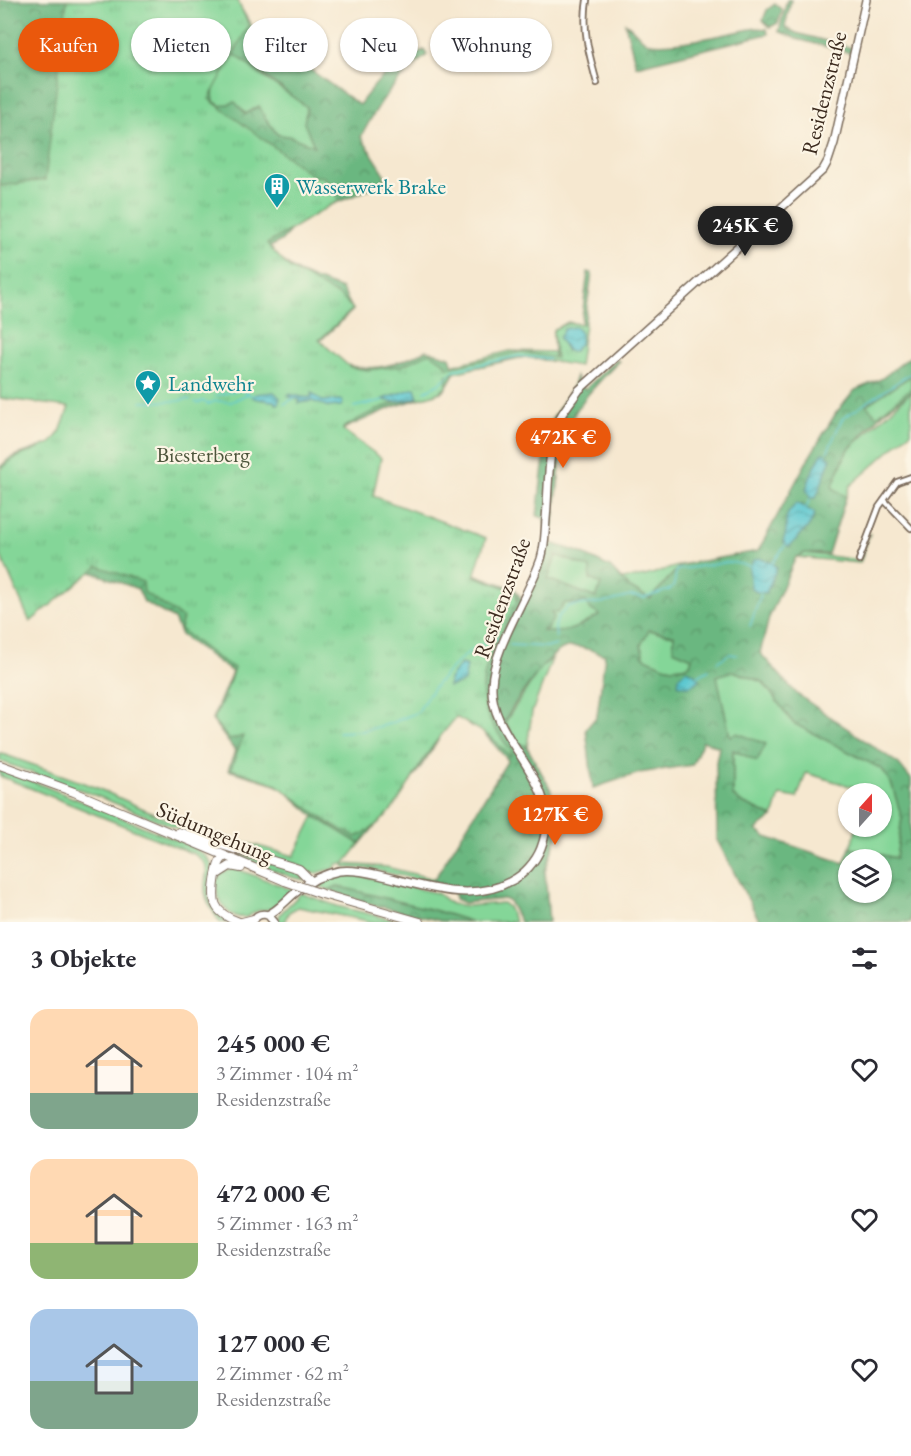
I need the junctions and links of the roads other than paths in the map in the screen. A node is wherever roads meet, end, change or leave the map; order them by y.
1 (588, 0) edge
2 (866, 0) edge
3 (597, 83) dead end
4 (911, 477) edge
5 (884, 500) junction
6 (911, 528) edge
7 (859, 560) dead end
8 (0, 765) edge
9 (146, 822) junction
10 (198, 845) junction
11 (224, 857) junction
12 (216, 872) junction
13 (263, 873) junction
14 (311, 881) junction
15 (283, 904) junction
16 (267, 915) junction
17 (253, 920) edge
18 (240, 922) edge
19 (274, 922) edge
20 (420, 922) edge

1 - 3 street
2 - 14 main road, Residenzstraße
4 - 5 street
5 - 6 street
5 - 7 street
8 - 9 main road, Südumgehung
9 - 10 main road, Südumgehung
9 - 14 main road
10 - 11 main road, Südumgehung
10 - 12 main road
11 - 12 main road
11 - 13 main road, Südumgehung
12 - 13 main road
12 - 18 main road
13 - 20 main road, Südumgehung, bridge
14 - 15 main road, Residenzstraße
15 - 16 main road, Residenzstraße
15 - 19 main road, Residenzstraße
16 - 17 main road, Residenzstraße
16 - 19 main road
17 - 18 main road

